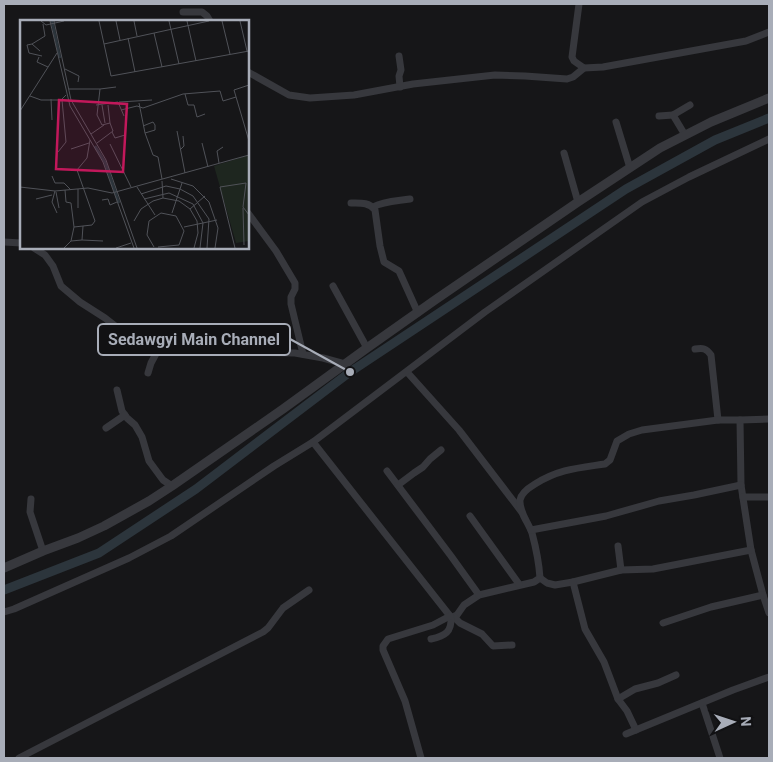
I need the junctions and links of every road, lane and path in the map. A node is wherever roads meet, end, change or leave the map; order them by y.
1 (579, 4) edge
2 (183, 12) dead end
3 (209, 20) edge
4 (769, 32) edge
5 (399, 56) dead end
6 (584, 68) junction
7 (249, 73) edge
8 (400, 87) junction
9 (769, 98) edge
10 (690, 105) dead end
11 (673, 115) junction
12 (659, 116) dead end
13 (616, 122) dead end
14 (685, 135) junction
15 (769, 139) edge
16 (564, 152) dead end
17 (630, 168) junction
18 (410, 199) dead end
19 (351, 202) dead end
20 (578, 202) junction
21 (373, 207) junction
22 (249, 214) edge
23 (4, 242) edge
24 (20, 243) edge
25 (36, 249) edge
26 (333, 286) dead end
27 (418, 313) junction
28 (367, 348) junction
29 (695, 349) dead end
30 (158, 350) junction
31 (303, 354) junction
32 (345, 364) junction
33 (407, 372) junction
34 (148, 373) dead end
35 (117, 390) dead end
36 (125, 415) junction
37 (769, 418) edge
38 (718, 420) junction
39 (740, 420) junction
40 (106, 428) dead end
41 (313, 442) junction
42 (441, 450) dead end
43 (388, 471) dead end
44 (398, 485) junction
45 (741, 485) junction
46 (172, 486) junction
47 (743, 497) junction
48 (769, 497) edge
49 (31, 499) dead end
50 (523, 514) junction
51 (470, 516) dead end
52 (531, 530) junction
53 (618, 546) dead end
54 (751, 550) junction
55 (43, 551) junction
56 (4, 568) edge
57 (621, 570) junction
58 (540, 578) junction
59 (573, 582) junction
60 (519, 584) junction
61 (308, 590) dead end
62 (479, 595) junction
63 (763, 595) junction
64 (4, 612) edge
65 (769, 613) edge
66 (452, 617) junction
67 (663, 623) dead end
68 (431, 639) dead end
69 (512, 645) dead end
70 (676, 674) dead end
71 (769, 678) edge
72 (618, 699) junction
73 (702, 703) junction
74 (636, 730) junction
75 (626, 734) dead end
76 (19, 758) edge
77 (421, 758) edge
78 (720, 758) edge

1 - 6 street
2 - 3 street
4 - 6 street
5 - 8 street
6 - 8 street
7 - 8 street
9 - 14 street
10 - 11 street
11 - 12 street
11 - 14 street
13 - 17 street
14 - 17 street
15 - 33 street
16 - 20 street
17 - 20 street
18 - 21 street
19 - 21 street
20 - 27 street
21 - 27 street
22 - 31 street
23 - 24 street
25 - 30 street
26 - 28 street
27 - 28 street
28 - 32 street
29 - 38 street
30 - 31 street
30 - 34 street
31 - 32 street
32 - 46 street
33 - 41 street
33 - 50 street
35 - 36 street
36 - 40 street
36 - 46 street
37 - 39 street
38 - 39 street
38 - 50 street
39 - 45 street
41 - 64 street
41 - 66 street
42 - 44 street
43 - 44 street
44 - 62 street
45 - 47 street
45 - 52 street
46 - 55 street
47 - 48 street
47 - 54 street
49 - 55 street
50 - 52 street
51 - 60 street
52 - 58 street
53 - 57 street
54 - 57 street
54 - 63 street
55 - 56 street
57 - 59 street
58 - 59 street
58 - 60 street
59 - 72 street
60 - 62 street
61 - 76 street
62 - 66 street
63 - 65 street
63 - 67 street
66 - 68 street
66 - 69 street
66 - 77 street
70 - 72 street
71 - 73 street
72 - 74 street
73 - 74 street
73 - 78 street
74 - 75 street

